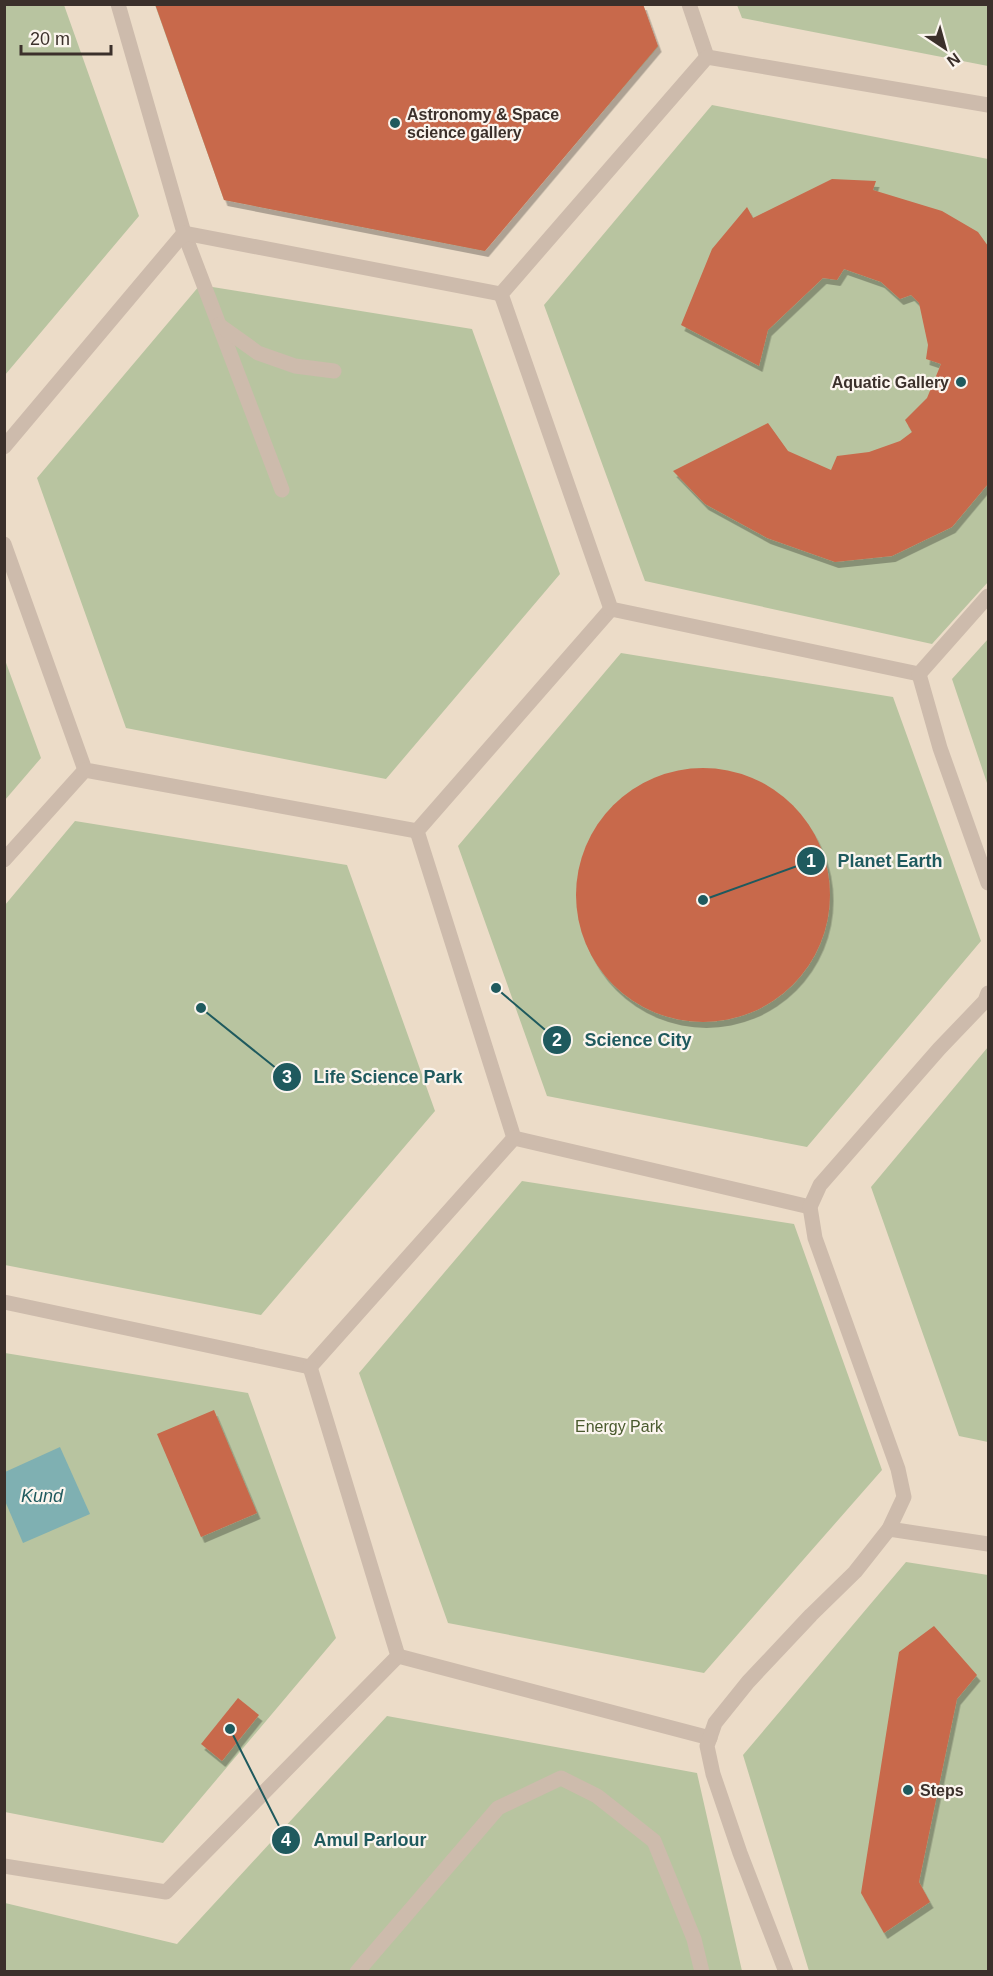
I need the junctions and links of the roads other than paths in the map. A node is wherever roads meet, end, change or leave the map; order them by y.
1 (118, 4) edge
2 (689, 4) edge
3 (707, 57) junction
4 (988, 105) edge
5 (184, 233) junction
6 (501, 294) junction
7 (219, 325) junction
8 (334, 371) dead end
9 (4, 447) edge
10 (282, 490) dead end
11 (4, 544) edge
12 (988, 596) edge
13 (611, 609) junction
14 (919, 674) junction
15 (85, 770) junction
16 (417, 831) junction
17 (4, 860) edge
18 (988, 883) edge
19 (988, 993) edge
20 (514, 1138) junction
21 (810, 1207) junction
22 (4, 1302) edge
23 (310, 1367) junction
24 (889, 1529) junction
25 (988, 1544) edge
26 (398, 1656) junction
27 (710, 1738) junction
28 (4, 1866) edge
29 (357, 1971) edge
30 (702, 1971) edge
31 (786, 1971) edge

1 - 5 lane
2 - 3 lane
3 - 4 lane
3 - 6 lane
5 - 6 lane
5 - 7 lane
5 - 9 lane
6 - 13 lane
7 - 8 lane
7 - 10 lane
11 - 15 lane
12 - 14 lane
13 - 14 lane
13 - 16 lane
14 - 18 lane
15 - 16 lane
15 - 17 lane
16 - 20 lane
19 - 21 lane
20 - 21 lane
20 - 23 lane
21 - 24 lane
22 - 23 lane
23 - 26 lane
24 - 25 lane
24 - 27 lane
26 - 27 lane
26 - 28 lane
27 - 31 lane
29 - 30 lane

